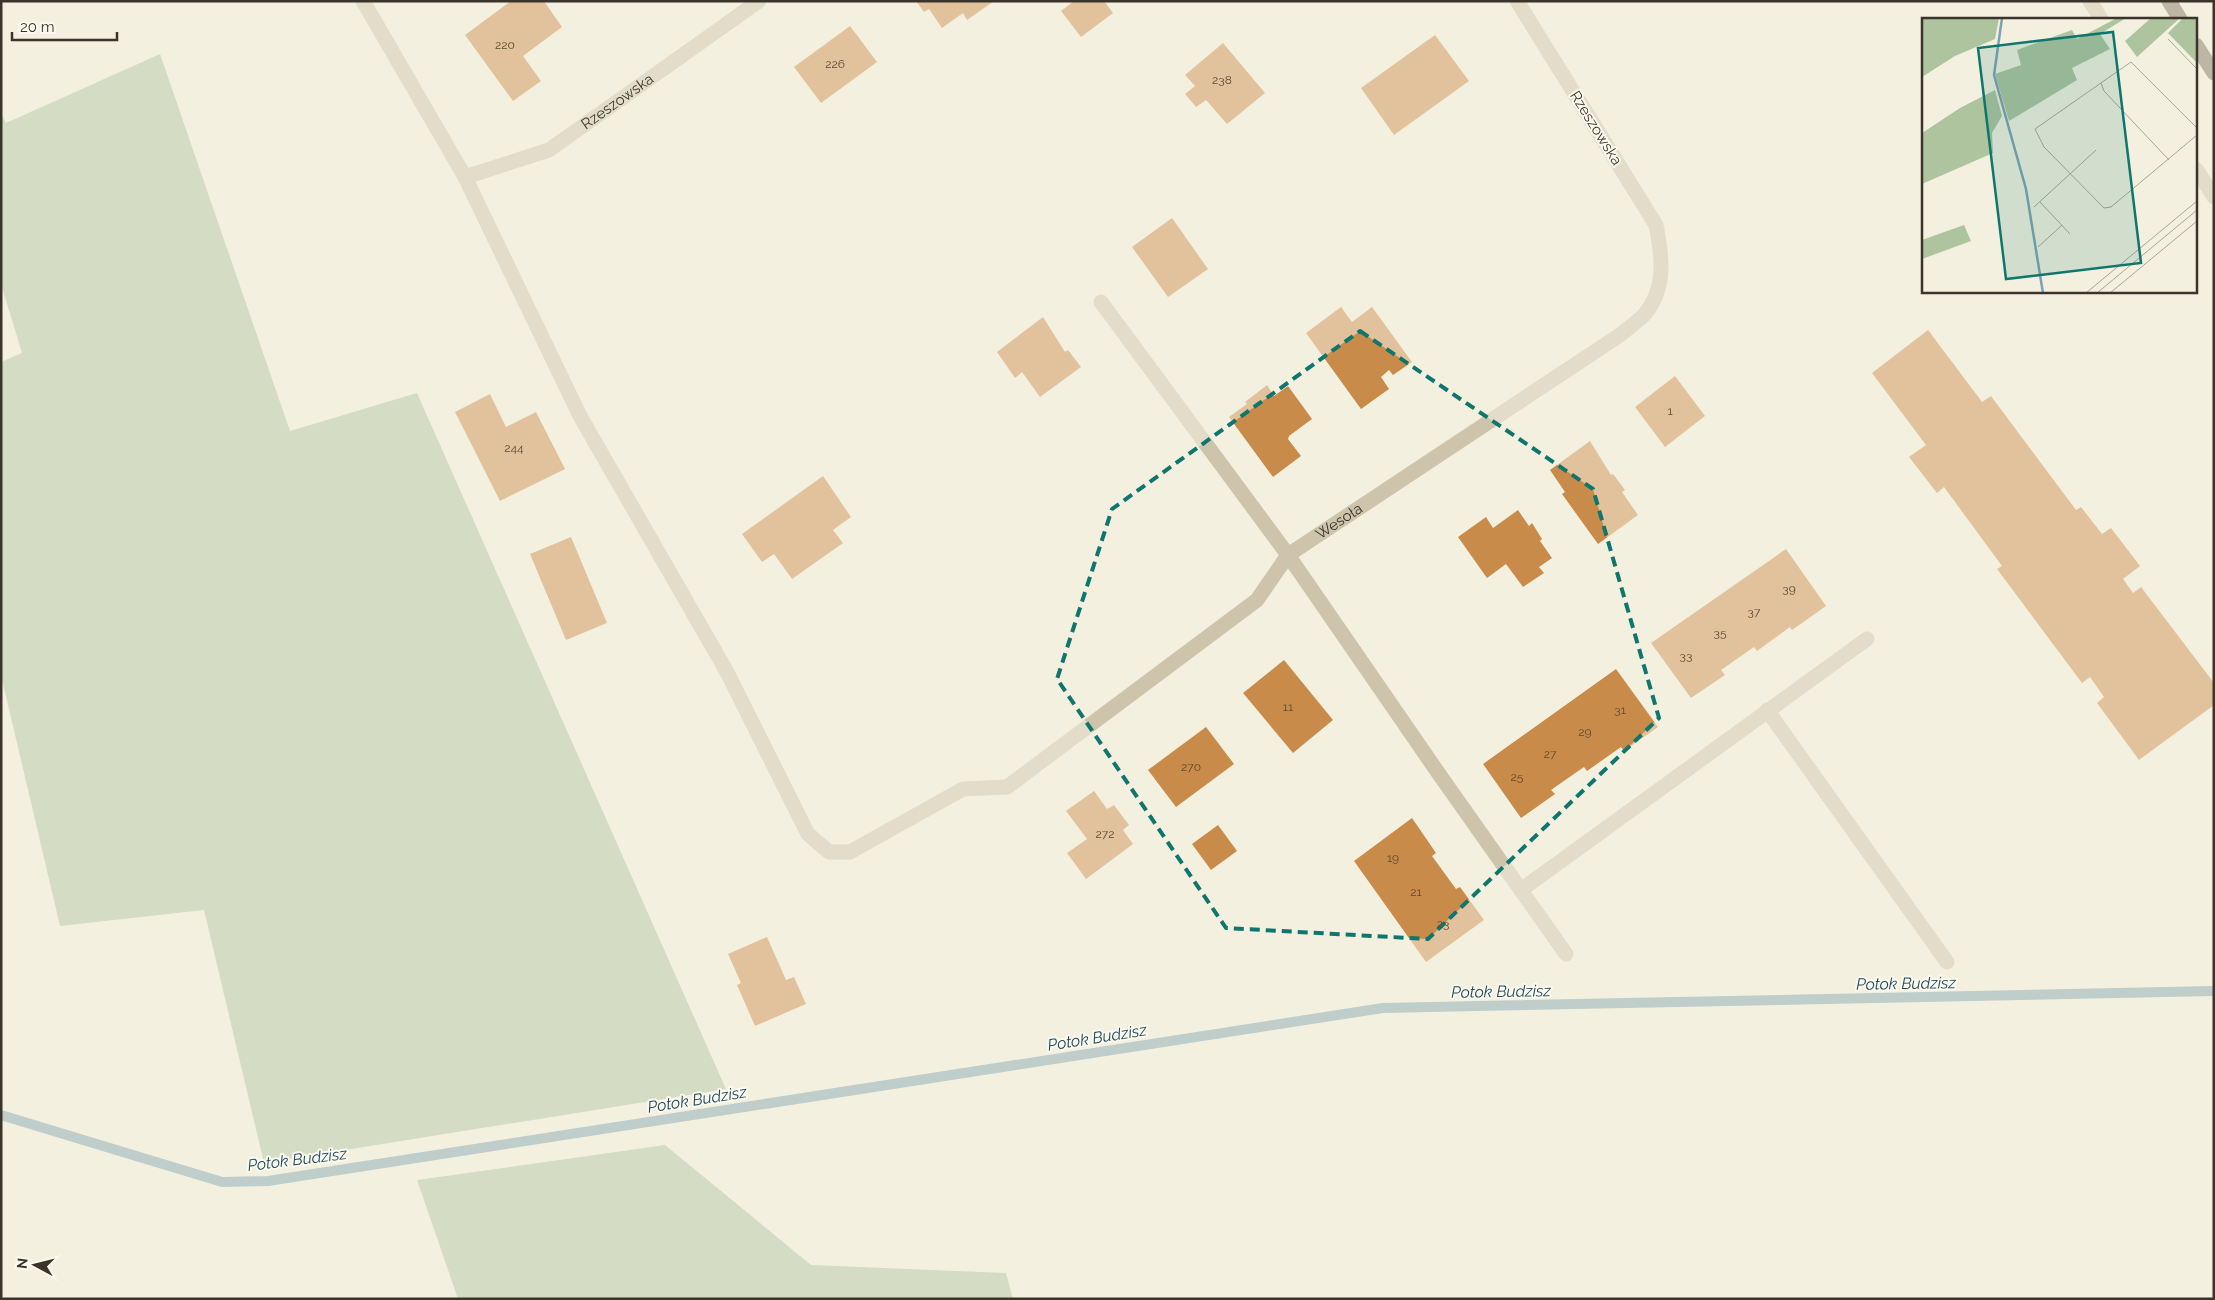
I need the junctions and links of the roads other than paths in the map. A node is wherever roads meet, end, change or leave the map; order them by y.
1 (364, 1) edge
2 (759, 1) edge
3 (1517, 1) edge
4 (2090, 1) edge
5 (2169, 1) edge
6 (2100, 18) edge
7 (2179, 18) edge
8 (2198, 48) edge
9 (2214, 73) edge
10 (2198, 172) edge
11 (465, 177) junction
12 (2214, 197) edge
13 (1662, 259) joint
14 (1102, 302) dead end
15 (1288, 555) junction
16 (1867, 639) dead end
17 (1767, 710) junction
18 (1521, 890) junction
19 (1566, 954) dead end
20 (1947, 962) dead end

1 - 11 street
2 - 11 street, Rzeszowska
3 - 13 street, Rzeszowska
4 - 6 street
5 - 7 main road
8 - 9 main road
10 - 12 street
11 - 15 street, Wesoła
13 - 15 street, Wesoła
14 - 15 street
15 - 18 street
16 - 17 street
17 - 18 street
17 - 20 street
18 - 19 street

